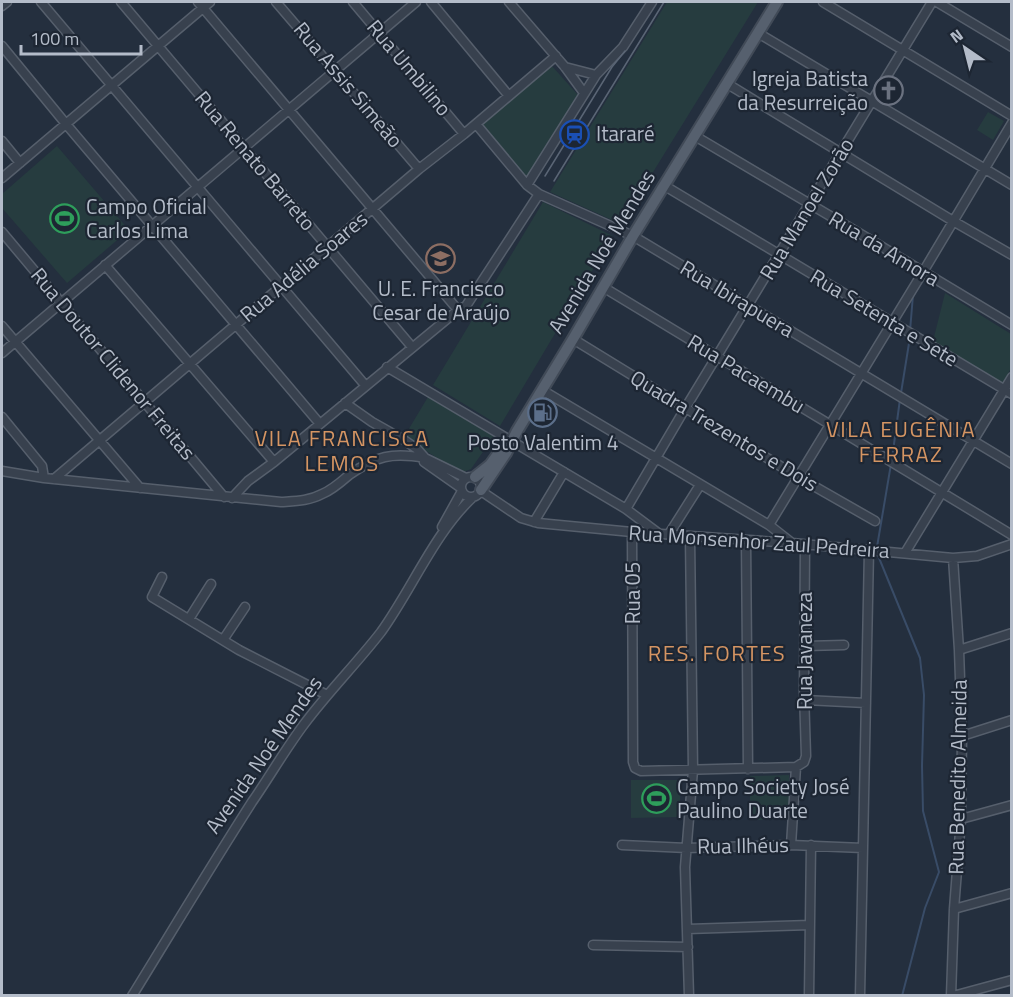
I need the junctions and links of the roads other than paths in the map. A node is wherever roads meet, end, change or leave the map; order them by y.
1 (7, 2) edge
2 (41, 2) edge
3 (121, 2) edge
4 (276, 2) edge
5 (353, 2) edge
6 (416, 2) edge
7 (431, 2) edge
8 (508, 2) edge
9 (652, 2) edge
10 (777, 2) edge
11 (823, 2) edge
12 (934, 2) edge
13 (204, 4) edge
14 (2, 6) edge
15 (379, 33) junction
16 (758, 33) junction
17 (2, 46) edge
18 (158, 46) junction
19 (1011, 47) edge
20 (903, 51) junction
21 (556, 56) junction
22 (565, 67) junction
23 (335, 70) junction
24 (596, 75) junction
25 (726, 83) junction
26 (112, 85) junction
27 (584, 93) junction
28 (509, 96) junction
29 (872, 101) junction
30 (289, 109) junction
31 (1011, 116) edge
32 (1011, 123) edge
33 (66, 124) junction
34 (476, 124) junction
35 (464, 134) junction
36 (695, 136) junction
37 (2, 141) edge
38 (244, 148) junction
39 (841, 153) junction
40 (20, 163) junction
41 (419, 169) junction
42 (984, 169) junction
43 (2, 178) edge
44 (527, 185) junction
45 (1011, 185) edge
46 (665, 186) junction
47 (198, 187) junction
48 (539, 194) junction
49 (810, 204) junction
50 (372, 209) junction
51 (953, 221) junction
52 (152, 226) junction
53 (2, 232) edge
54 (633, 236) junction
55 (327, 247) junction
56 (779, 255) junction
57 (1011, 255) edge
58 (105, 265) junction
59 (923, 272) junction
60 (281, 286) junction
61 (603, 287) junction
62 (61, 303) junction
63 (748, 306) junction
64 (458, 310) junction
65 (892, 323) junction
66 (235, 325) junction
67 (1011, 325) edge
68 (2, 326) edge
69 (573, 339) junction
70 (15, 342) junction
71 (412, 347) junction
72 (2, 353) edge
73 (717, 356) junction
74 (189, 364) junction
75 (387, 368) junction
76 (861, 373) junction
77 (1011, 377) edge
78 (365, 385) junction
79 (542, 390) junction
80 (1008, 392) edge
81 (144, 402) junction
82 (345, 403) junction
83 (686, 407) junction
84 (2, 417) edge
85 (320, 424) junction
86 (830, 424) junction
87 (513, 437) junction
88 (99, 440) junction
89 (973, 441) junction
90 (656, 458) junction
91 (422, 459) junction
92 (273, 462) junction
93 (1011, 464) edge
94 (2, 471) edge
95 (564, 472) junction
96 (798, 477) junction
97 (49, 478) junction
98 (471, 478) junction
99 (700, 485) junction
100 (140, 488) junction
101 (462, 489) junction
102 (478, 493) junction
103 (942, 493) junction
104 (228, 497) junction
105 (626, 509) junction
106 (534, 522) junction
107 (876, 522) dead end
108 (769, 525) junction
109 (632, 532) junction
110 (658, 533) junction
111 (669, 534) junction
112 (1011, 535) edge
113 (690, 537) junction
114 (746, 541) junction
115 (436, 543) junction
116 (792, 543) junction
117 (1011, 544) edge
118 (805, 545) junction
119 (874, 551) junction
120 (905, 554) junction
121 (953, 558) junction
122 (162, 578) dead end
123 (211, 584) dead end
124 (245, 607) dead end
125 (189, 619) junction
126 (1011, 633) edge
127 (223, 640) junction
128 (844, 645) dead end
129 (805, 646) junction
130 (959, 650) junction
131 (327, 695) junction
132 (805, 700) junction
133 (866, 703) junction
134 (1011, 720) edge
135 (962, 736) junction
136 (796, 767) junction
137 (748, 769) junction
138 (693, 770) junction
139 (1011, 805) edge
140 (961, 819) junction
141 (622, 845) dead end
142 (791, 845) junction
143 (811, 846) junction
144 (687, 848) junction
145 (863, 848) junction
146 (1011, 893) edge
147 (954, 909) junction
148 (810, 925) junction
149 (688, 929) junction
150 (593, 945) dead end
151 (688, 946) junction
152 (1011, 980) edge
153 (132, 996) edge
154 (689, 996) edge
155 (809, 996) edge
156 (860, 996) edge
157 (952, 996) edge

1 - 14 street
2 - 26 street
3 - 18 street, Rua Renato Barreto
4 - 23 street, Rua Assis Simeão
5 - 15 street, Rua Umbilino
6 - 15 street
7 - 28 street
8 - 21 street
9 - 24 street
10 - 16 main road, Avenida Noé Mendes
11 - 20 street
12 - 19 street
12 - 20 street, Rua Manoel Zorão
13 - 18 street
13 - 30 street
15 - 23 street
15 - 35 street, Rua Umbilino
16 - 25 main road, Avenida Noé Mendes
16 - 29 street
17 - 33 street
18 - 26 street
18 - 38 street, Rua Renato Barreto
20 - 29 street, Rua Manoel Zorão
20 - 31 street
21 - 22 street
21 - 28 street, Rua Adélia Soares
22 - 24 street
22 - 27 street
23 - 30 street
23 - 41 street, Rua Assis Simeão
24 - 27 street
25 - 36 main road, Avenida Noé Mendes
25 - 39 street
26 - 33 street
26 - 47 street
27 - 44 street
28 - 34 street, Rua Adélia Soares
29 - 39 street, Rua Manoel Zorão
29 - 42 street
30 - 38 street
30 - 50 street
32 - 42 street
33 - 40 street
33 - 52 street
34 - 35 street, Rua Adélia Soares
34 - 44 street, Rua Ibirapuera
35 - 41 street, Rua Adélia Soares
36 - 46 main road, Avenida Noé Mendes
36 - 49 street, Rua da Amora
37 - 40 street
38 - 47 street
38 - 55 street, Rua Renato Barreto
39 - 49 street, Rua Manoel Zorão
39 - 51 street
40 - 43 street
41 - 50 street, Rua Adélia Soares
42 - 45 street
42 - 51 street
44 - 48 street, Rua Ibirapuera
46 - 54 main road, Avenida Noé Mendes
46 - 56 street, Rua Setenta e Sete
47 - 52 street
47 - 60 street
48 - 54 street, Rua Ibirapuera
48 - 64 street
49 - 56 street, Rua Manoel Zorão
49 - 59 street, Rua da Amora
50 - 55 street, Rua Adélia Soares
50 - 64 street
51 - 57 street
51 - 59 street
52 - 58 street
52 - 66 street
53 - 62 street, Rua Doutor Clidenor Freitas
54 - 61 main road, Avenida Noé Mendes
54 - 63 street, Rua Ibirapuera
55 - 60 street, Rua Adélia Soares
55 - 71 street, Rua Renato Barreto
56 - 63 street, Rua Manoel Zorão
56 - 65 street, Rua Setenta e Sete
58 - 62 street
58 - 74 street
59 - 65 street
59 - 67 street, Rua da Amora
60 - 66 street, Rua Adélia Soares
60 - 78 street
61 - 69 main road, Avenida Noé Mendes
61 - 73 street, Rua Pacaembu
62 - 70 street
62 - 81 street, Rua Doutor Clidenor Freitas
63 - 73 street, Rua Manoel Zorão
63 - 76 street, Rua Ibirapuera
64 - 71 street
65 - 76 street
65 - 80 street, Rua Setenta e Sete
66 - 74 street, Rua Adélia Soares
66 - 85 street
68 - 70 street
69 - 79 main road, Avenida Noé Mendes
69 - 83 street, Quadra Trezentos e Dois
70 - 72 street
70 - 88 street
71 - 75 street
73 - 83 street, Rua Manoel Zorão
73 - 86 street, Rua Pacaembu
74 - 81 street, Rua Adélia Soares
74 - 92 street
75 - 78 street
75 - 87 street
76 - 86 street
76 - 89 street, Rua Ibirapuera
77 - 80 street
78 - 82 street
79 - 87 main road, Avenida Noé Mendes
79 - 90 street
80 - 89 street
81 - 88 street, Rua Adélia Soares
81 - 104 street, Rua Doutor Clidenor Freitas
82 - 85 street
82 - 91 street
83 - 90 street, Rua Manoel Zorão
83 - 96 street, Quadra Trezentos e Dois
84 - 97 street
85 - 92 street
86 - 96 street
86 - 103 street, Rua Pacaembu
87 - 95 street
87 - 98 main road, Avenida Noé Mendes
87 - 102 main road, Avenida Noé Mendes
88 - 97 street, Rua Adélia Soares
88 - 100 street
89 - 93 street, Rua Ibirapuera
89 - 103 street
90 - 99 street
90 - 105 street, Rua Manoel Zorão
91 - 98 street
91 - 101 street
91 - 104 street
92 - 104 street
94 - 97 street
95 - 105 street
95 - 106 street
96 - 107 street, Quadra Trezentos e Dois
96 - 108 street
97 - 100 street
98 - 101 street
98 - 102 street
99 - 108 street
99 - 111 street
100 - 104 street
101 - 102 street
101 - 115 street, Avenida Noé Mendes
102 - 106 street, Rua Monsenhor Zaul Pedreira
102 - 115 street, Avenida Noé Mendes
103 - 112 street, Rua Pacaembu
103 - 120 street
105 - 110 street
106 - 109 street, Rua Monsenhor Zaul Pedreira
108 - 116 street
109 - 110 street, Rua Monsenhor Zaul Pedreira
109 - 138 street, Rua 05
110 - 111 street, Rua Monsenhor Zaul Pedreira
111 - 113 street, Rua Monsenhor Zaul Pedreira
113 - 114 street, Rua Monsenhor Zaul Pedreira
113 - 138 street
114 - 116 street, Rua Monsenhor Zaul Pedreira
114 - 137 street
115 - 131 street, Avenida Noé Mendes
116 - 118 street, Rua Monsenhor Zaul Pedreira
117 - 121 street, Rua Monsenhor Zaul Pedreira
118 - 119 street, Rua Monsenhor Zaul Pedreira
118 - 129 street, Rua Javaneza
119 - 120 street, Rua Monsenhor Zaul Pedreira
119 - 133 street
120 - 121 street, Rua Monsenhor Zaul Pedreira
121 - 130 street, Rua Benedito Almeida
122 - 125 street
123 - 125 street
124 - 127 street
125 - 127 street
126 - 130 street
127 - 131 street
128 - 129 street
129 - 132 street, Rua Javaneza
130 - 135 street, Rua Benedito Almeida
131 - 153 street, Avenida Noé Mendes
132 - 133 street
132 - 136 street, Rua Javaneza
133 - 145 street
134 - 135 street
135 - 140 street, Rua Benedito Almeida
136 - 137 street
136 - 142 street
137 - 138 street
138 - 144 street
139 - 140 street
140 - 147 street, Rua Benedito Almeida
141 - 144 street, Rua Ilhéus
142 - 143 street, Rua Ilhéus
142 - 144 street, Rua Ilhéus
143 - 145 street, Rua Ilhéus
143 - 148 street
144 - 149 street
145 - 156 street
146 - 147 street
147 - 157 street, Rua Benedito Almeida
148 - 149 street
148 - 155 street
149 - 151 street
150 - 151 street
151 - 154 street
152 - 157 street

